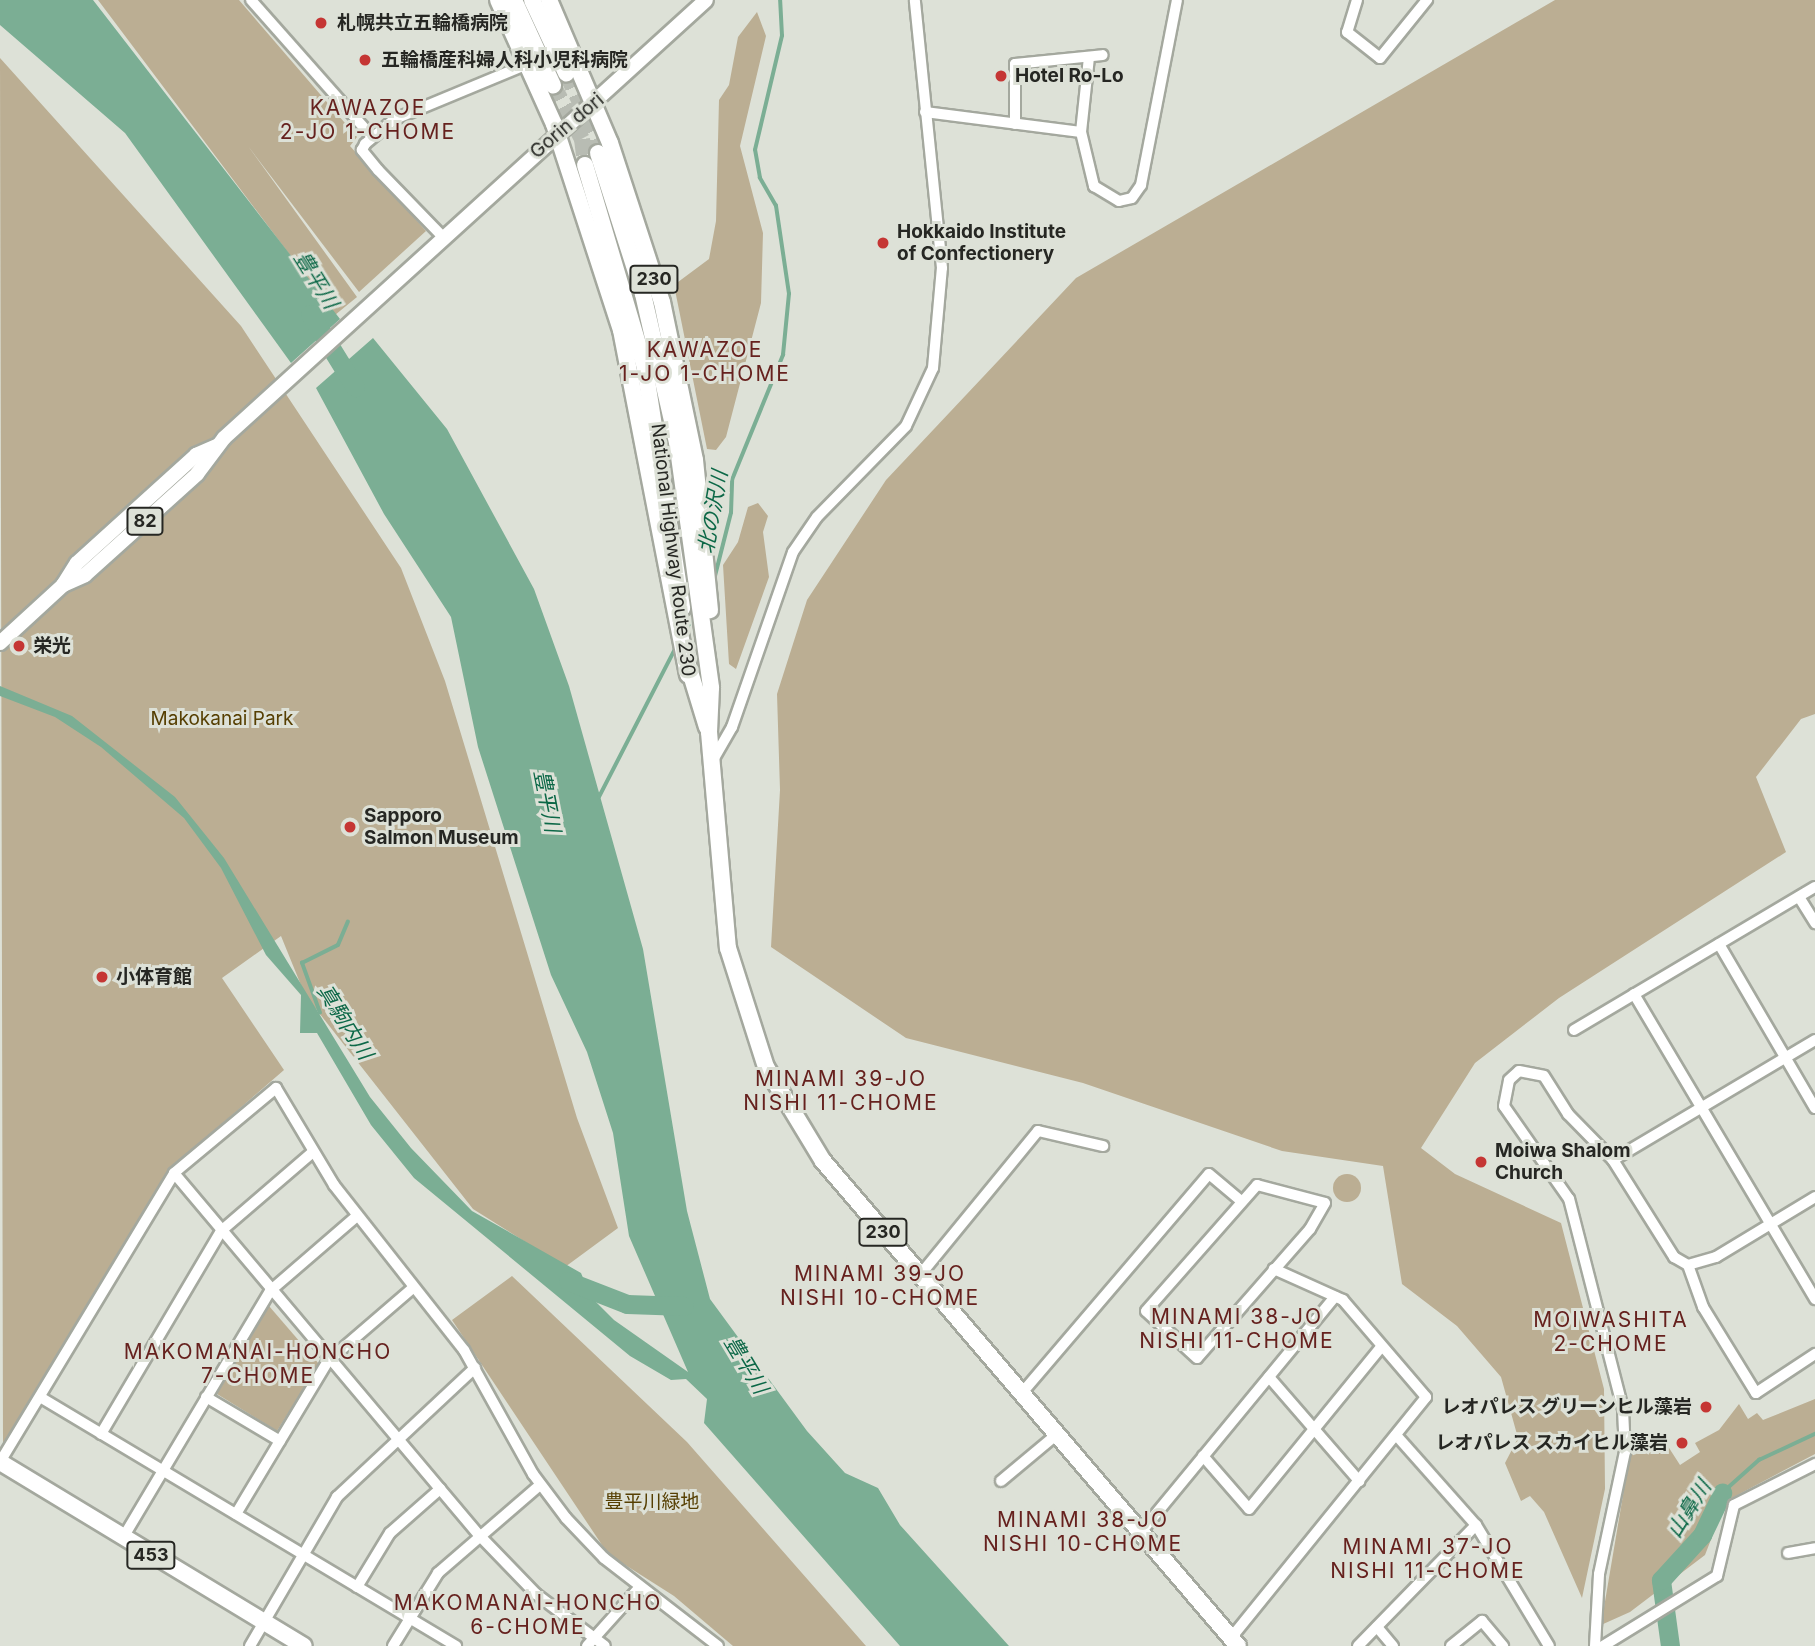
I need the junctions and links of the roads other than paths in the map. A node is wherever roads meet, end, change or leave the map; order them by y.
1 (251, 0) edge
2 (498, 0) edge
3 (514, 0) edge
4 (532, 0) edge
5 (549, 0) edge
6 (706, 0) edge
7 (915, 0) edge
8 (1177, 0) edge
9 (1357, 0) edge
10 (1427, 0) edge
11 (1103, 55) dead end
12 (1089, 57) junction
13 (528, 64) junction
14 (566, 74) tunnel mouth
15 (553, 85) tunnel mouth
16 (593, 103) junction
17 (925, 112) junction
18 (1015, 124) junction
19 (1081, 132) junction
20 (557, 135) junction
21 (372, 137) junction
22 (598, 153) tunnel mouth
23 (585, 165) tunnel mouth
24 (443, 237) junction
25 (706, 627) junction
26 (1, 641) edge
27 (687, 666) junction
28 (709, 732) junction
29 (711, 762) junction
30 (1815, 887) edge
31 (1799, 897) junction
32 (1815, 923) edge
33 (1719, 944) junction
34 (1634, 994) junction
35 (1574, 1030) dead end
36 (1815, 1040) edge
37 (1785, 1059) junction
38 (1701, 1106) junction
39 (1815, 1108) edge
40 (1103, 1146) dead end
41 (313, 1152) junction
42 (1613, 1160) junction
43 (174, 1173) junction
44 (1815, 1197) edge
45 (1240, 1200) junction
46 (357, 1216) junction
47 (1771, 1224) junction
48 (221, 1231) junction
49 (1688, 1265) junction
50 (1274, 1269) junction
51 (920, 1275) junction
52 (414, 1287) junction
53 (270, 1291) junction
54 (1335, 1297) junction
55 (1815, 1299) edge
56 (1382, 1346) junction
57 (1815, 1354) edge
58 (328, 1361) junction
59 (475, 1368) junction
60 (1269, 1377) junction
61 (1021, 1394) junction
62 (206, 1396) junction
63 (40, 1397) junction
64 (1316, 1429) junction
65 (101, 1434) junction
66 (1056, 1435) junction
67 (1396, 1435) junction
68 (398, 1439) junction
69 (280, 1441) junction
70 (1203, 1456) junction
71 (0, 1462) edge
72 (1815, 1464) edge
73 (163, 1471) junction
74 (1001, 1481) dead end
75 (1359, 1481) junction
76 (540, 1485) junction
77 (440, 1489) junction
78 (236, 1514) junction
79 (1476, 1525) junction
80 (1141, 1532) junction
81 (124, 1536) junction
82 (480, 1536) junction
83 (1815, 1548) edge
84 (1788, 1553) dead end
85 (303, 1554) junction
86 (357, 1587) junction
87 (640, 1587) junction
88 (409, 1618) junction
89 (263, 1621) junction
90 (1377, 1627) junction
91 (591, 1642) edge
92 (1234, 1642) edge
93 (250, 1646) edge
94 (304, 1646) edge
95 (393, 1646) edge
96 (456, 1646) edge
97 (605, 1646) edge
98 (718, 1646) edge
99 (1358, 1646) edge
100 (1393, 1646) edge
101 (1451, 1646) edge
102 (1503, 1646) edge
103 (1549, 1646) edge
104 (1595, 1646) edge
105 (1603, 1646) edge

1 - 21 street
2 - 13 highway
3 - 15 highway
4 - 14 highway
5 - 16 highway
6 - 16 main road, Gorin dori / 82
7 - 17 street
8 - 19 street
9 - 10 street
11 - 12 street
12 - 18 street
12 - 19 street
13 - 20 highway
13 - 21 street
16 - 20 main road, Gorin dori / 82
16 - 25 highway, 230
17 - 18 street
17 - 29 street
18 - 19 street
20 - 24 main road, Gorin dori / 82
20 - 27 highway
21 - 24 street
22 - 25 highway, National Highway Route 230 / 230
23 - 27 highway, National Highway Route 230 / 230
24 - 26 main road, Gorin dori / 82
25 - 28 highway, National Highway Route 230 / 230
27 - 28 highway, National Highway Route 230 / 230
28 - 29 highway, National Highway Route 230 / 230
29 - 51 highway, National Highway Route 230 / 230
30 - 31 street
31 - 32 street
31 - 33 street
33 - 34 street
33 - 37 street
34 - 35 street
34 - 38 street
36 - 37 street
37 - 38 street
37 - 39 street
38 - 42 street
38 - 47 street
40 - 51 street
41 - 43 street
41 - 46 street
41 - 48 street
42 - 49 street
42 - 104 street
43 - 48 street
43 - 63 street
44 - 47 street
45 - 50 street
45 - 50 street
45 - 61 street
46 - 52 street
46 - 53 street
47 - 49 street
47 - 55 street
48 - 53 street
48 - 65 street
49 - 57 street
50 - 54 street
51 - 61 highway, National Highway Route 230 / 230
52 - 58 street
52 - 59 street
53 - 58 street
53 - 62 street
54 - 56 street
54 - 60 street
56 - 64 street
56 - 67 street
58 - 68 street
58 - 69 street
59 - 68 street
59 - 76 street
60 - 64 street
60 - 70 street
61 - 66 highway, National Highway Route 230 / 230
62 - 69 street
62 - 73 street
63 - 65 street
63 - 71 street
64 - 70 street
64 - 75 street
65 - 73 street
66 - 74 street
66 - 80 highway, National Highway Route 230 / 230
67 - 75 street
67 - 79 street
68 - 77 street
68 - 85 street
69 - 78 street
70 - 80 street
71 - 81 highway, 453
72 - 105 street
73 - 78 street
73 - 81 street
75 - 92 street
76 - 82 street
76 - 87 street
77 - 82 street
77 - 86 street
78 - 85 street
79 - 90 street
79 - 103 street
80 - 92 highway, National Highway Route 230 / 230
81 - 89 highway, 453
82 - 88 street
82 - 91 street
83 - 84 street
85 - 86 street
85 - 89 street
86 - 88 street
87 - 91 street
87 - 98 street
88 - 95 street
88 - 96 street
89 - 93 street
89 - 94 highway, 453
90 - 99 street
90 - 100 street
91 - 97 street
101 - 102 street

